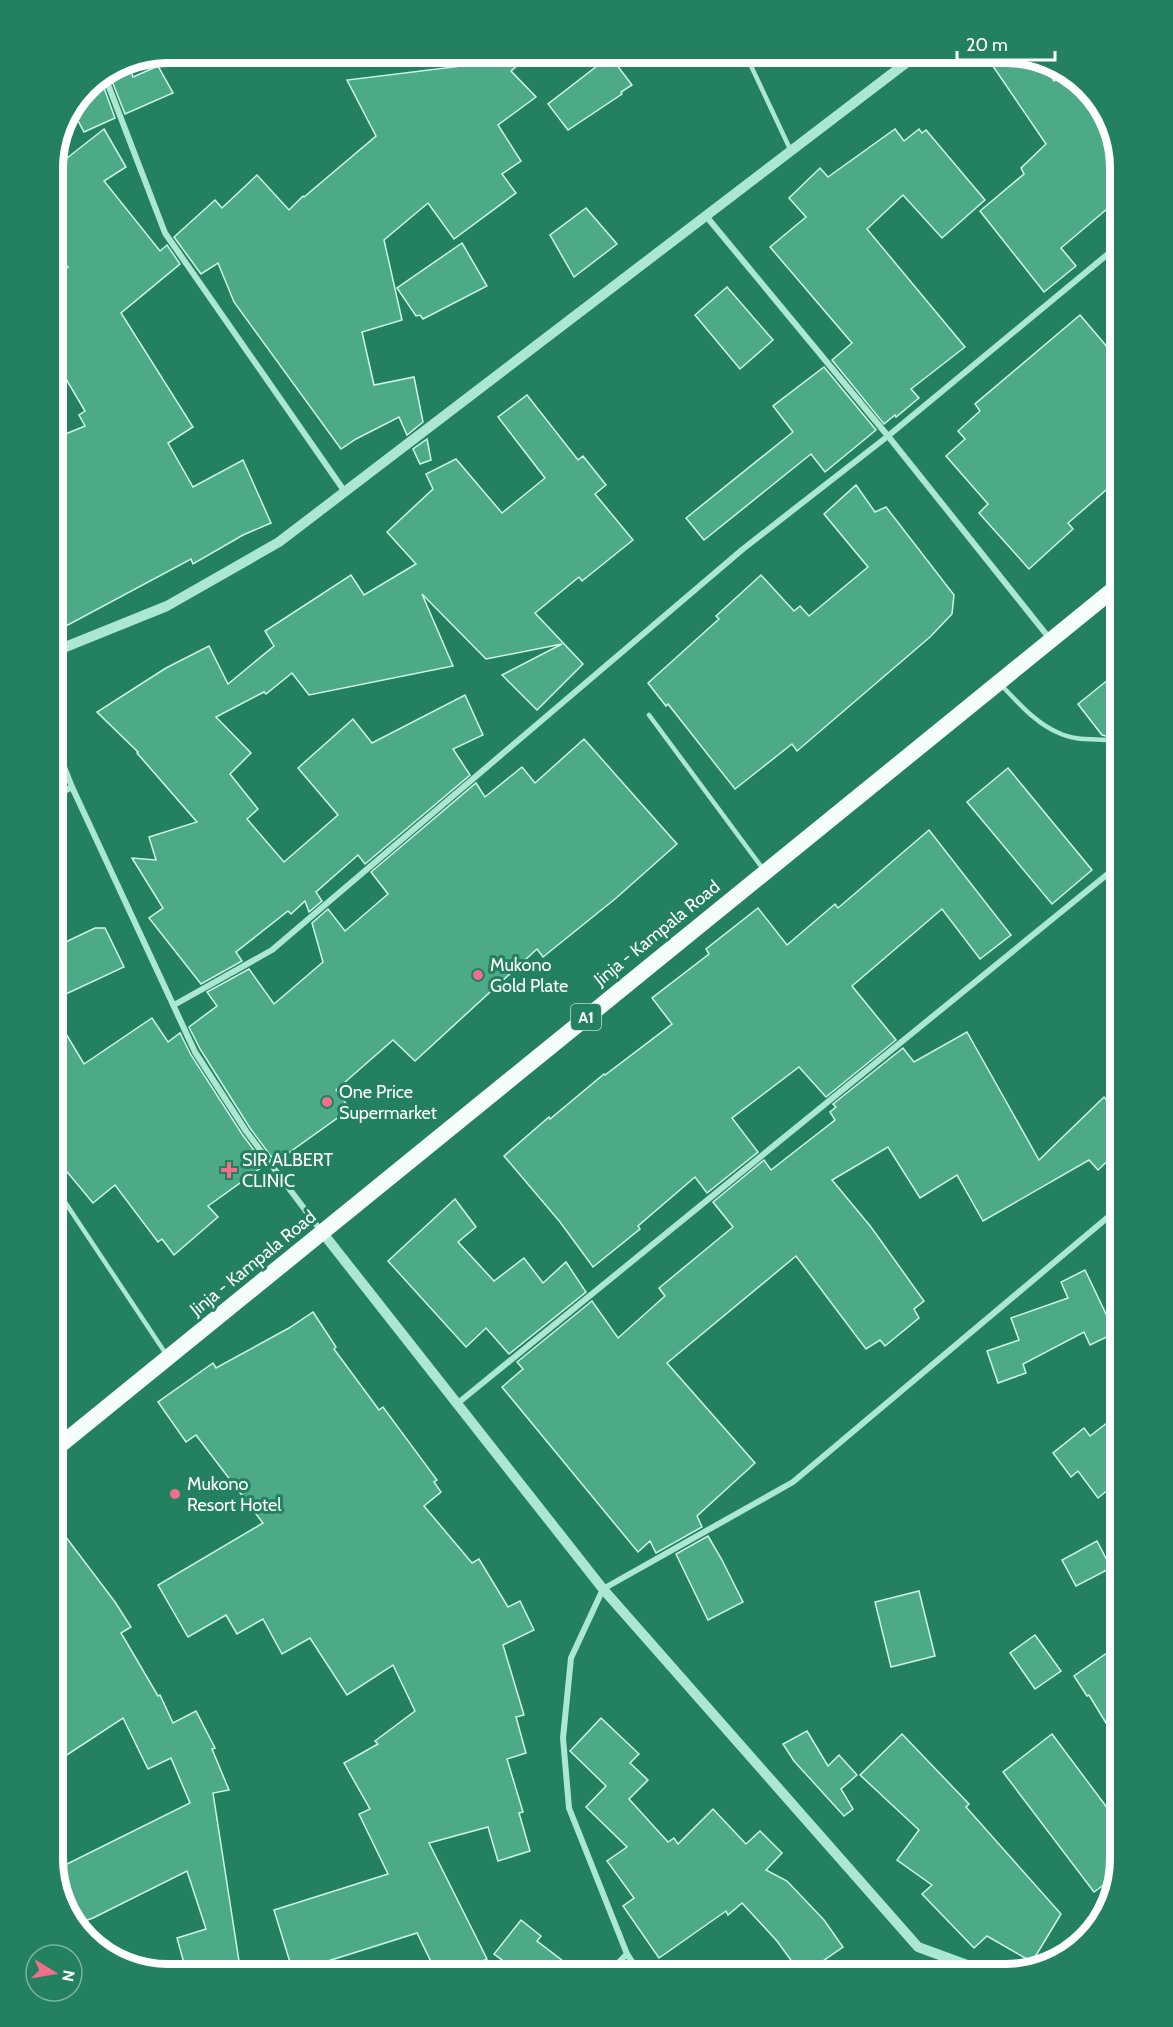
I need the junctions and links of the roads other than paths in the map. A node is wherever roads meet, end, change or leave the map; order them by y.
1 (750, 63) edge
2 (906, 63) edge
3 (107, 83) edge
4 (791, 151) junction
5 (706, 216) junction
6 (1110, 252) edge
7 (888, 436) junction
8 (345, 492) junction
9 (1110, 594) edge
10 (1050, 639) junction
11 (63, 648) edge
12 (998, 683) junction
13 (649, 716) dead end
14 (1106, 740) dead end
15 (63, 764) edge
16 (72, 786) junction
17 (63, 791) edge
18 (765, 871) junction
19 (1110, 872) edge
20 (1106, 875) junction
21 (1110, 880) edge
22 (174, 1005) junction
23 (63, 1198) edge
24 (1110, 1215) edge
25 (322, 1232) junction
26 (168, 1357) junction
27 (458, 1403) junction
28 (63, 1442) edge
29 (603, 1589) junction
30 (627, 1954) junction
31 (617, 1964) edge
32 (634, 1964) edge
33 (964, 1964) edge

1 - 4 lane
2 - 4 street
3 - 8 street
4 - 5 street
5 - 7 street
5 - 8 street
6 - 7 street
7 - 10 street
7 - 22 street
8 - 11 street
9 - 10 highway, Jinja - Kampala Road / A1
10 - 12 highway, Jinja - Kampala Road / A1
12 - 14 lane
12 - 18 highway, Jinja - Kampala Road / A1
13 - 18 lane
15 - 16 street
16 - 17 street
16 - 22 street
18 - 25 highway, Jinja - Kampala Road / A1
19 - 20 street
20 - 21 lane
20 - 27 street
22 - 25 street
23 - 26 lane
24 - 29 street
25 - 26 highway, Jinja - Kampala Road / A1
25 - 27 street
26 - 28 highway, Jinja - Kampala Road / A1
27 - 29 street
29 - 30 street
29 - 33 street
30 - 31 street
30 - 32 street

